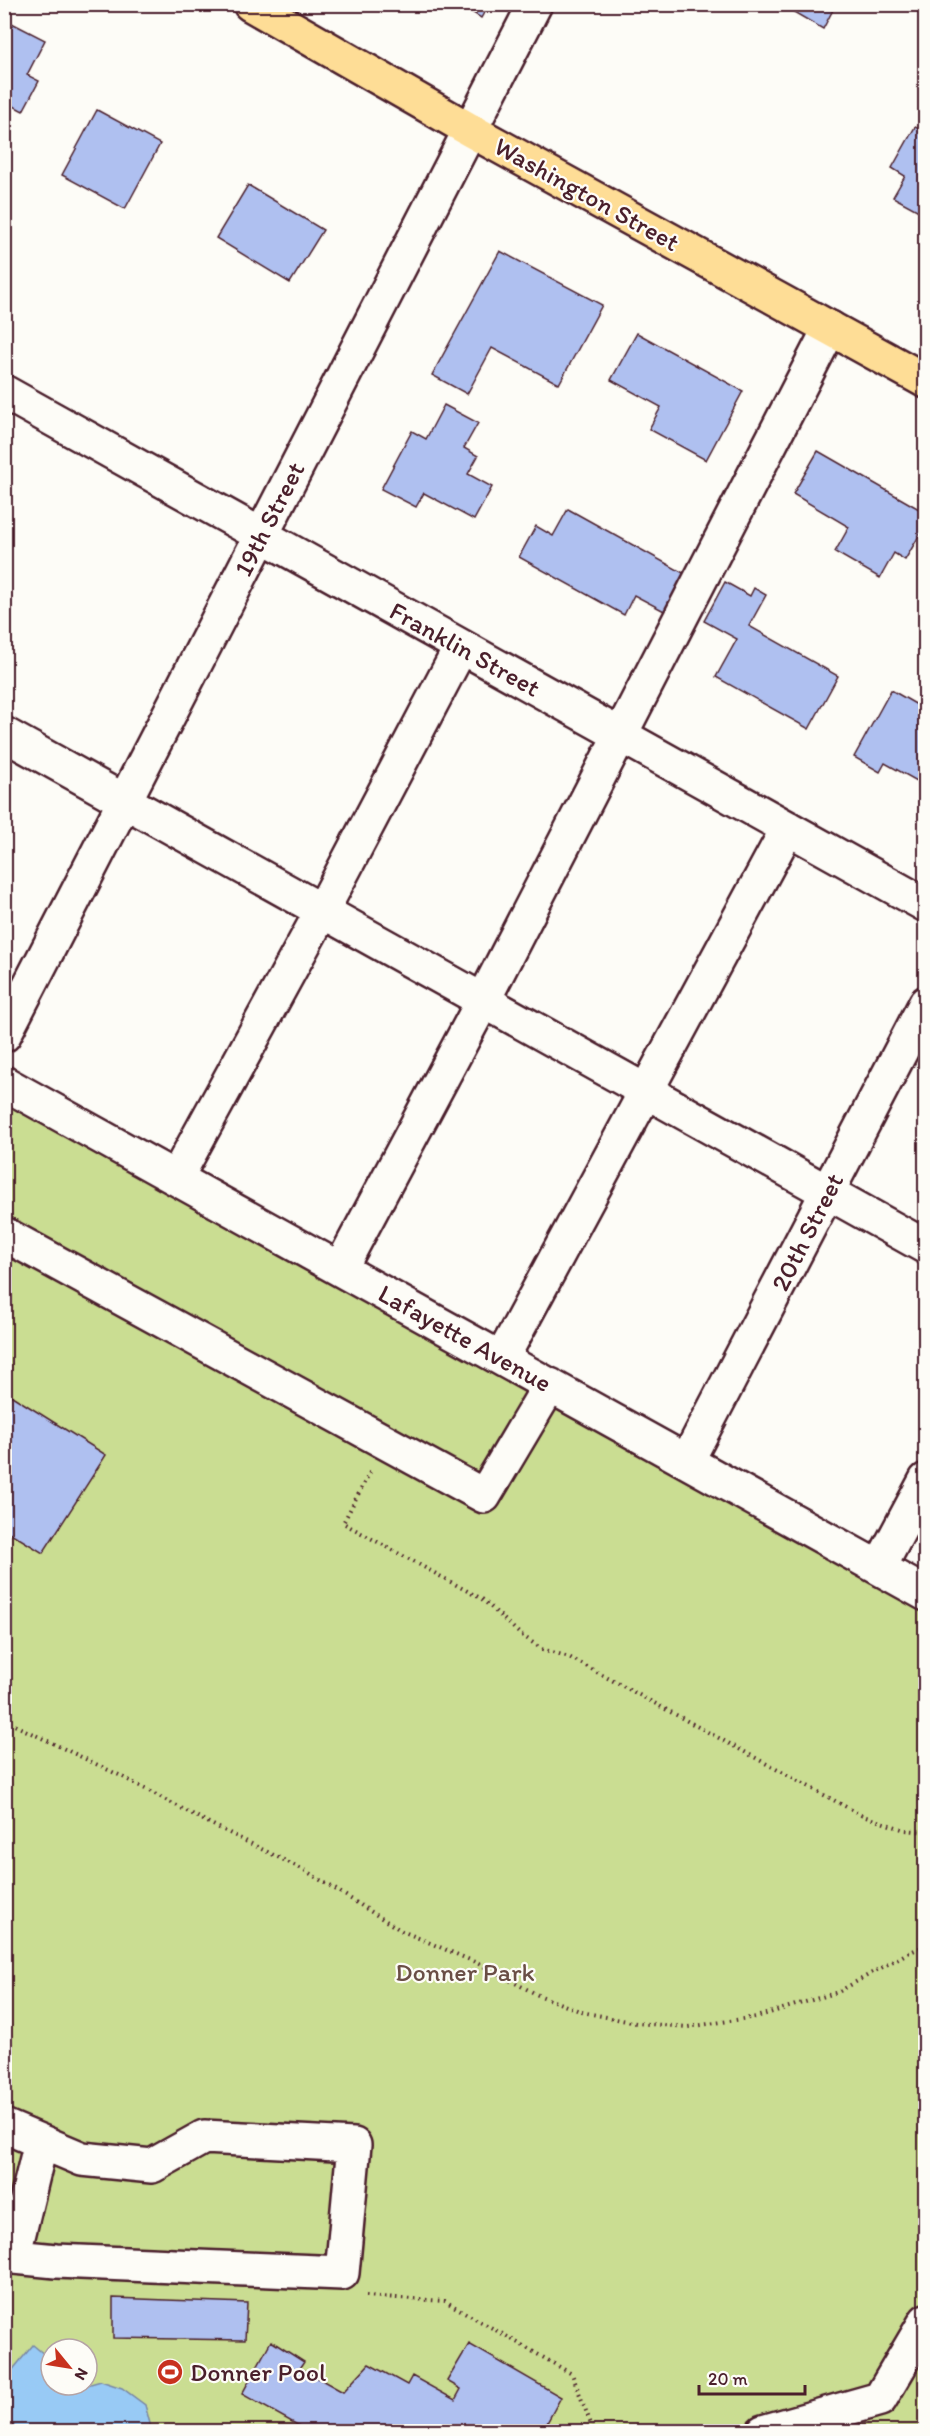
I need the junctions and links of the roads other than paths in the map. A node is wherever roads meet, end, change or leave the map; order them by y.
1 (250, 4) edge
2 (535, 4) edge
3 (470, 129) junction
4 (830, 328) junction
5 (926, 381) edge
6 (4, 392) edge
7 (261, 536) junction
8 (461, 647) junction
9 (4, 734) edge
10 (620, 735) junction
11 (124, 801) junction
12 (788, 828) junction
13 (926, 905) edge
14 (322, 911) junction
15 (483, 1001) junction
16 (926, 1004) edge
17 (4, 1035) edge
18 (4, 1083) edge
19 (645, 1091) junction
20 (176, 1178) junction
21 (827, 1193) junction
22 (4, 1234) edge
23 (926, 1247) edge
24 (340, 1269) junction
25 (502, 1358) junction
26 (550, 1385) junction
27 (687, 1461) junction
28 (926, 1480) edge
29 (879, 1568) junction
30 (926, 1594) edge
31 (4, 2126) edge
32 (41, 2142) junction
33 (9, 2256) edge
34 (926, 2321) edge
35 (880, 2400) junction
36 (763, 2432) edge
37 (863, 2432) edge

1 - 3 main road, Washington Street
2 - 3 street, 19th Street
3 - 4 main road, Washington Street
3 - 7 street, 19th Street
4 - 5 main road, Washington Street
4 - 10 street
6 - 7 street, Franklin Street
7 - 8 street, Franklin Street
7 - 11 street, 19th Street
8 - 10 street, Franklin Street
8 - 14 street
9 - 11 street
10 - 12 street, Franklin Street
10 - 15 street
11 - 14 street
11 - 17 street, 19th Street
12 - 13 street, Franklin Street
12 - 19 street
14 - 15 street
14 - 20 street
15 - 19 street
15 - 24 street
16 - 21 street, 20th Street
18 - 20 street, Lafayette Avenue
19 - 21 street
19 - 25 street
20 - 24 street, Lafayette Avenue
21 - 23 street
21 - 27 street, 20th Street
22 - 26 street
24 - 25 street, Lafayette Avenue
25 - 26 street, Lafayette Avenue
26 - 27 street, Lafayette Avenue
27 - 29 street, Lafayette Avenue
28 - 29 street
29 - 30 street, Lafayette Avenue
31 - 32 street
32 - 33 street
32 - 33 street
34 - 35 street
35 - 36 street
35 - 37 street

